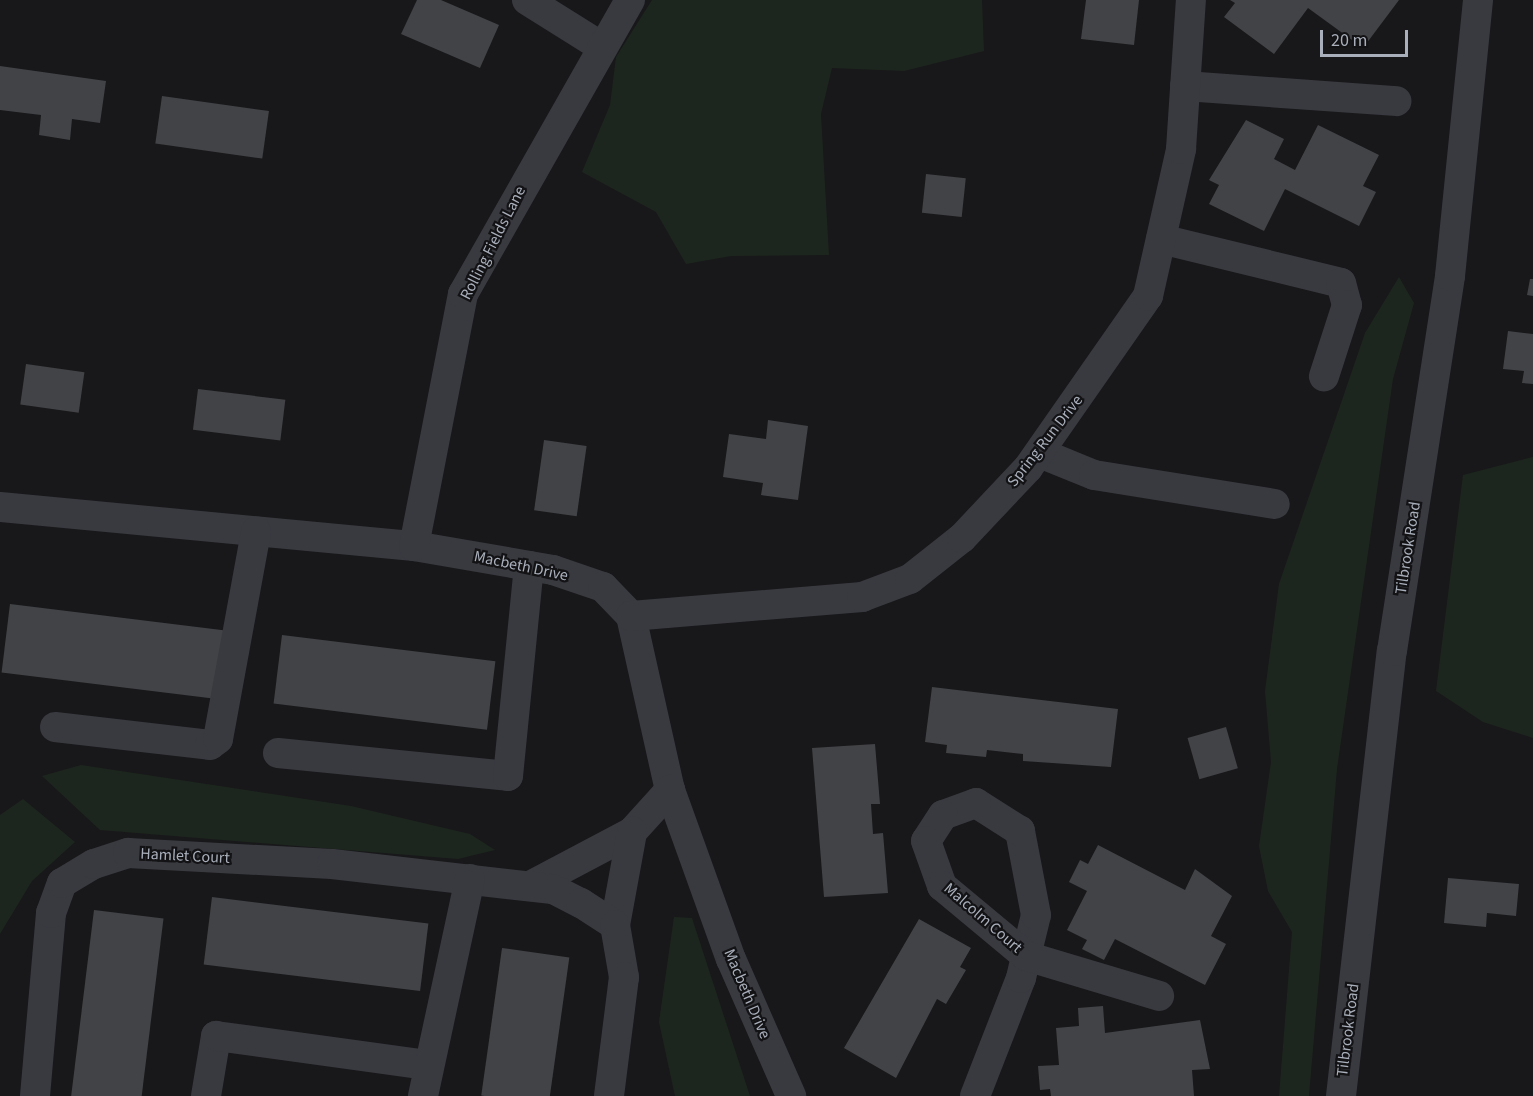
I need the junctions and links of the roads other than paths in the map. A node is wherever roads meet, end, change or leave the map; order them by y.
1 (527, 0) edge
2 (630, 0) edge
3 (1191, 0) edge
4 (1478, 0) edge
5 (602, 47) junction
6 (1185, 86) junction
7 (1396, 101) dead end
8 (1161, 239) junction
9 (1324, 376) dead end
10 (1040, 453) junction
11 (1275, 504) dead end
12 (0, 507) edge
13 (256, 531) junction
14 (414, 546) junction
15 (529, 566) junction
16 (631, 616) junction
17 (55, 727) dead end
18 (278, 753) dead end
19 (670, 790) junction
20 (632, 832) junction
21 (470, 879) junction
22 (530, 886) junction
23 (615, 925) junction
24 (1026, 956) junction
25 (1159, 996) dead end
26 (428, 1065) junction
27 (35, 1096) edge
28 (206, 1096) edge
29 (423, 1096) edge
30 (609, 1096) edge
31 (791, 1096) edge
32 (975, 1096) edge
33 (1341, 1096) edge

1 - 5 street
2 - 5 street, Rolling Fields Lane
3 - 6 street, Spring Run Drive
4 - 33 street, Tilbrook Road
5 - 14 street, Rolling Fields Lane
6 - 7 street
6 - 8 street, Spring Run Drive
8 - 9 street
8 - 10 street, Spring Run Drive
10 - 11 street
10 - 16 street, Spring Run Drive
12 - 13 street, Macbeth Drive
13 - 14 street, Macbeth Drive
13 - 17 street
14 - 15 street, Macbeth Drive
15 - 16 street, Macbeth Drive
15 - 18 street
16 - 19 street, Macbeth Drive
19 - 20 street
19 - 31 street, Macbeth Drive
20 - 22 street
20 - 23 street
21 - 22 street, Hamlet Court
21 - 26 street
21 - 27 street, Hamlet Court
22 - 23 street, Hamlet Court
23 - 30 street
24 - 24 street, Malcolm Court
24 - 25 street
24 - 32 street, Malcolm Court
26 - 28 street
26 - 29 street

